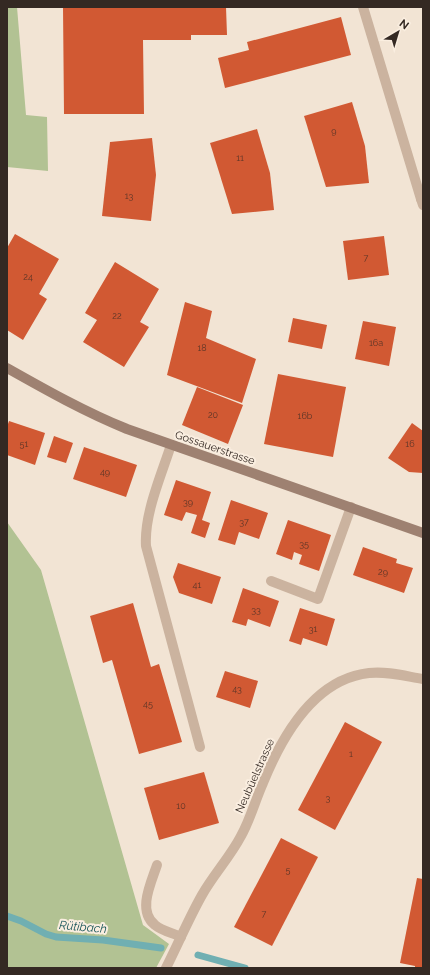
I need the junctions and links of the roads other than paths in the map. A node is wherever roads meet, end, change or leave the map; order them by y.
1 (363, 7) edge
2 (422, 202) edge
3 (7, 368) edge
4 (170, 445) junction
5 (350, 507) junction
6 (423, 533) edge
7 (271, 581) dead end
8 (423, 679) edge
9 (200, 747) dead end
10 (157, 866) dead end
11 (181, 937) junction
12 (166, 968) edge

1 - 2 street
3 - 4 street, Gossauerstrasse
4 - 5 street, Gossauerstrasse
4 - 9 street
5 - 6 street, Gossauerstrasse
5 - 7 street
8 - 11 street, Neubüelstrasse
10 - 11 street
11 - 12 street, Neubüelstrasse

